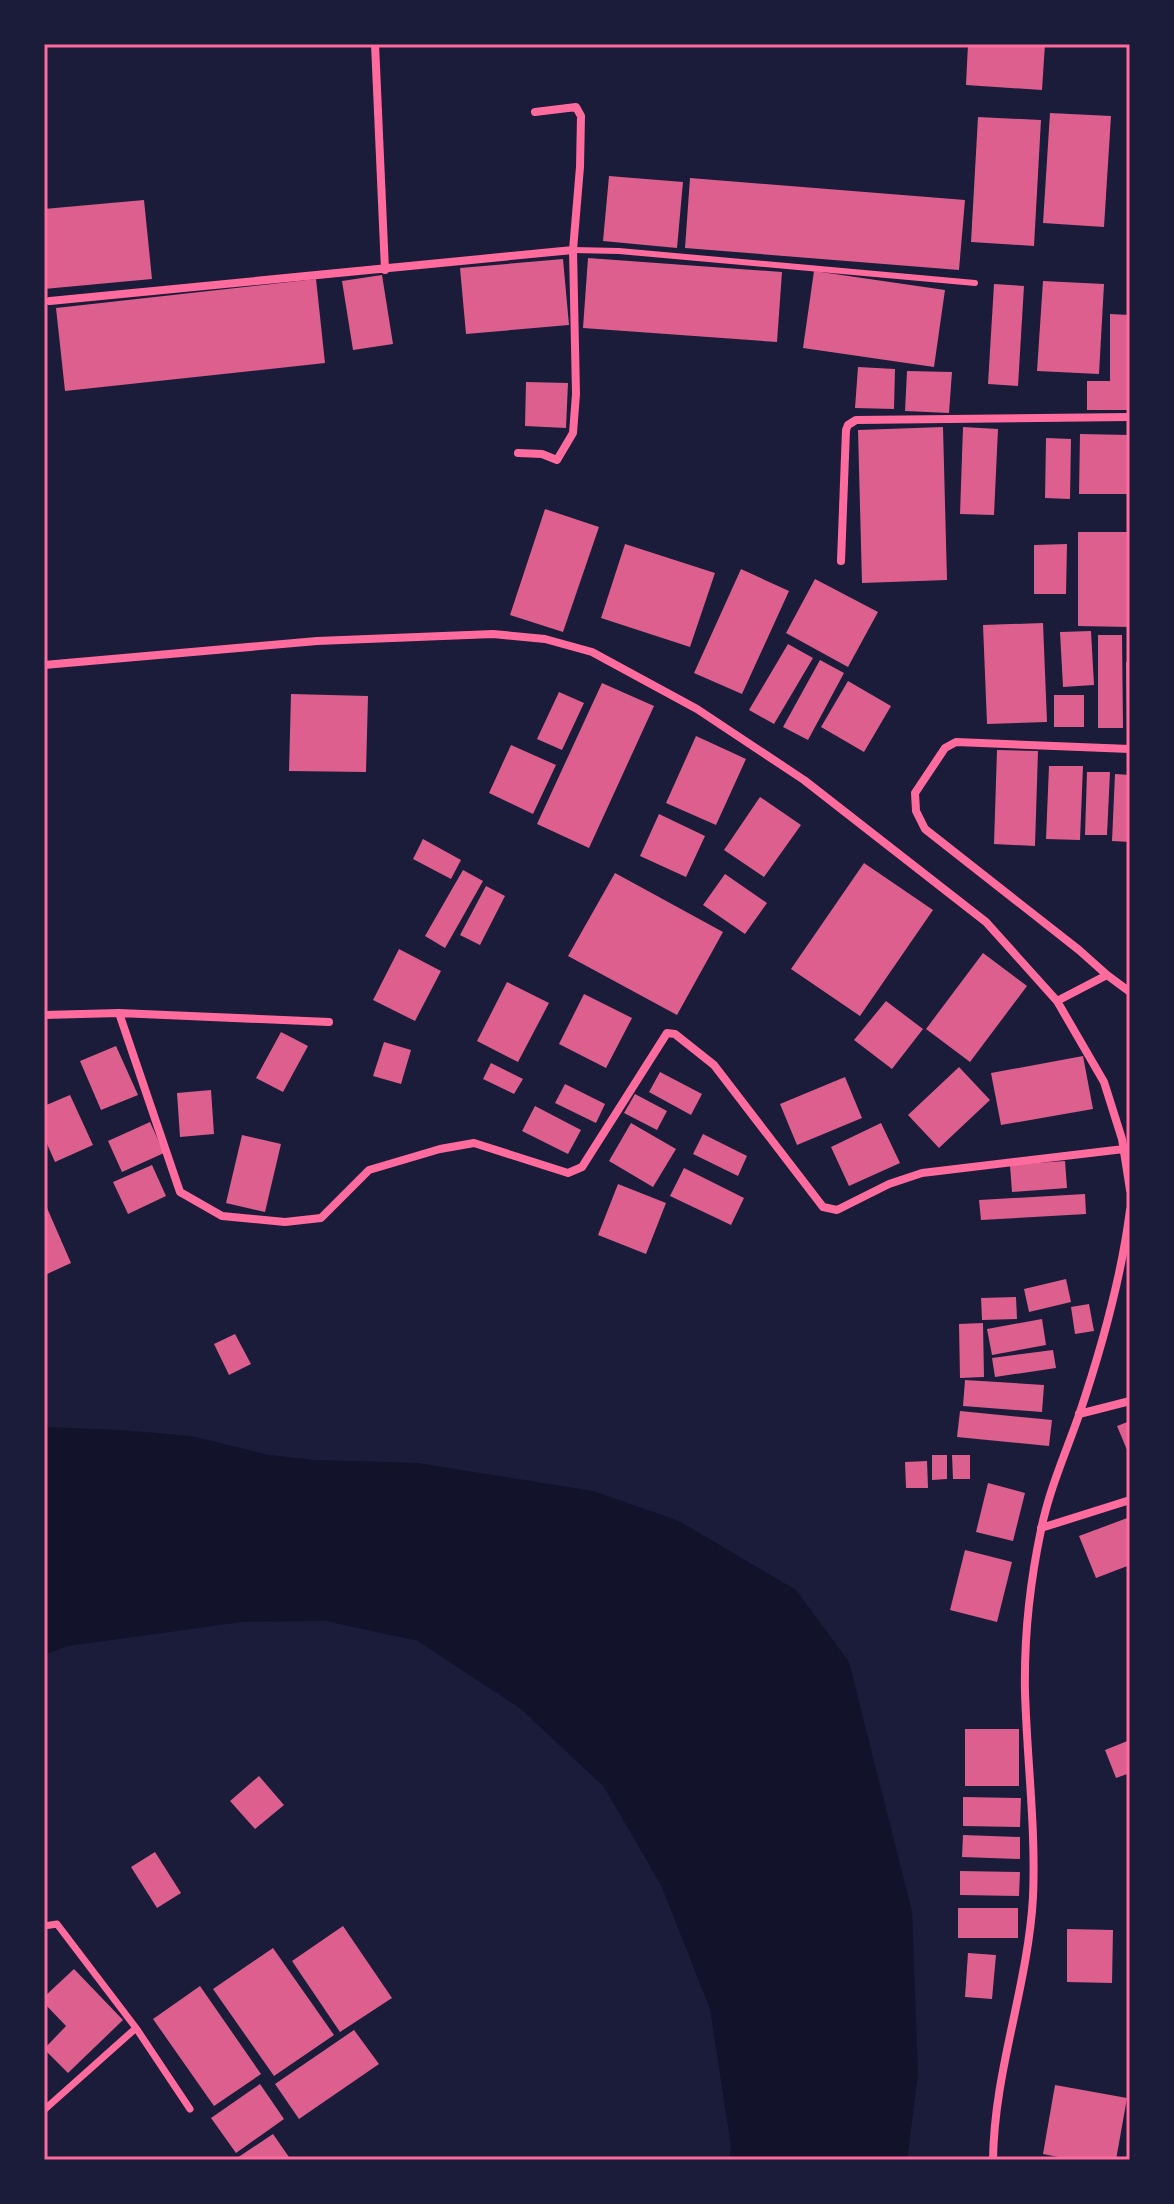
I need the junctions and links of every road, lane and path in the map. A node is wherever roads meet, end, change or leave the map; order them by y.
1 (375, 44) edge
2 (535, 112) dead end
3 (573, 250) junction
4 (385, 270) junction
5 (975, 283) dead end
6 (50, 301) dead end
7 (1130, 417) edge
8 (518, 453) dead end
9 (841, 561) dead end
10 (44, 665) edge
11 (1130, 749) edge
12 (1107, 975) junction
13 (1130, 992) edge
14 (1057, 1001) junction
15 (119, 1013) junction
16 (44, 1015) edge
17 (329, 1022) dead end
18 (1124, 1149) junction
19 (1130, 1190) edge
20 (1130, 1210) edge
21 (1130, 1401) edge
22 (1079, 1414) junction
23 (1130, 1500) edge
24 (1041, 1528) junction
25 (44, 1926) edge
26 (136, 2028) junction
27 (190, 2109) dead end
28 (44, 2110) edge
29 (993, 2160) edge

1 - 4 street
2 - 3 street
3 - 4 street
3 - 5 lane
3 - 8 street
4 - 6 street
7 - 9 street
10 - 14 street
11 - 12 street
12 - 13 street
12 - 14 street
14 - 18 street
15 - 16 street
15 - 17 street
15 - 18 street
18 - 19 street
20 - 22 street
21 - 22 street
22 - 24 street
23 - 24 street
24 - 29 street
25 - 26 street
26 - 27 street
26 - 28 street

